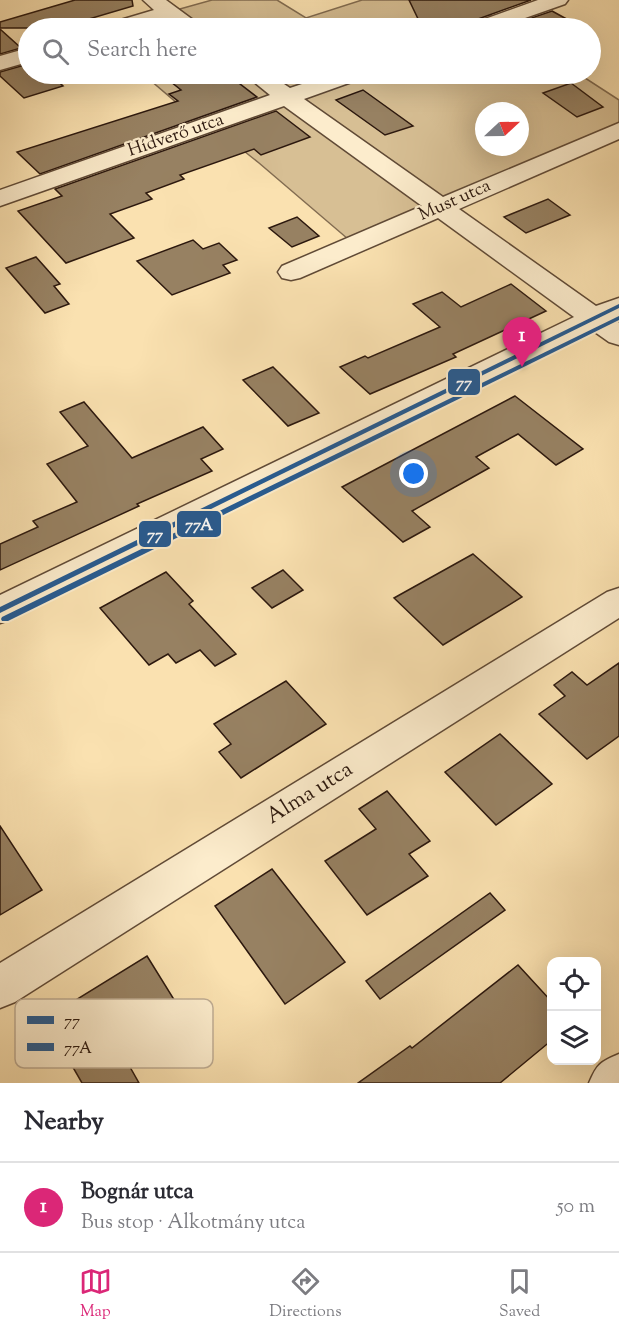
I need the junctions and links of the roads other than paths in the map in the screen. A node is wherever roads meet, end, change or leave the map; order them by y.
1 (558, 0) edge
2 (161, 6) edge
3 (135, 18) edge
4 (178, 18) edge
5 (507, 18) edge
6 (18, 57) edge
7 (0, 63) edge
8 (268, 84) edge
9 (323, 84) edge
10 (286, 97) junction
11 (619, 130) edge
12 (0, 198) edge
13 (441, 207) junction
14 (291, 272) dead end
15 (611, 320) edge
16 (619, 601) edge
17 (0, 610) edge
18 (0, 987) edge
19 (619, 1077) edge
20 (612, 1083) edge

1 - 5 street
2 - 3 street
2 - 4 street
6 - 7 street
8 - 10 street
9 - 10 street, Hídverő utca
10 - 12 street, Hídverő utca
10 - 13 street
11 - 13 street, Must utca
13 - 14 street, Must utca
13 - 15 street
15 - 17 street
16 - 18 street, Alma utca
19 - 20 street

